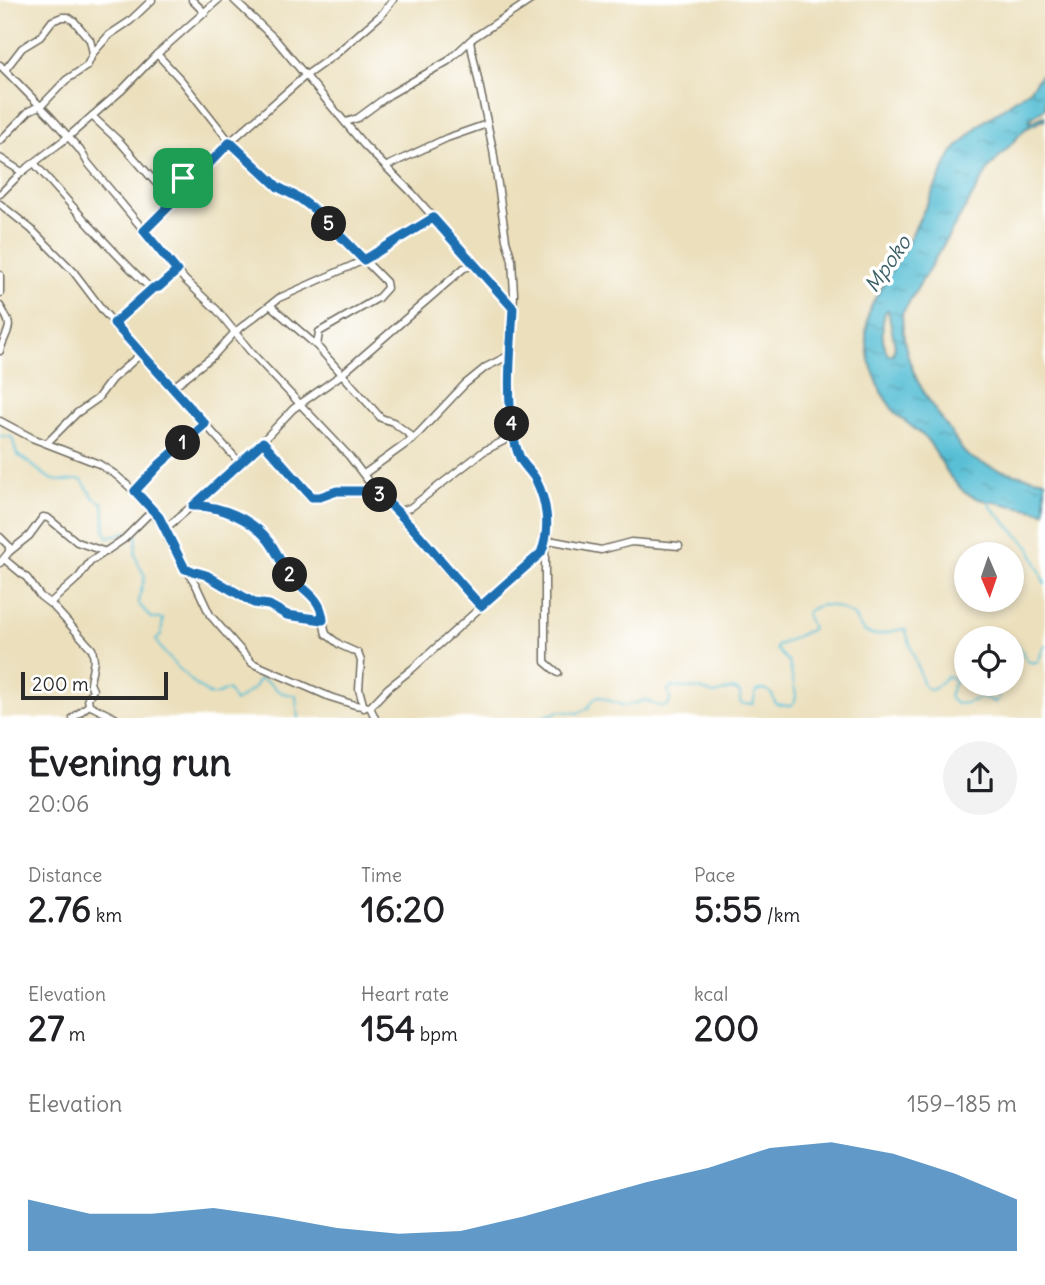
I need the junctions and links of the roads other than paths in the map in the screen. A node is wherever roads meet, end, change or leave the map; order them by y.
1 (152, 0) edge
2 (192, 0) edge
3 (218, 0) edge
4 (234, 0) edge
5 (393, 0) edge
6 (531, 0) edge
7 (205, 13) junction
8 (470, 41) junction
9 (93, 53) junction
10 (157, 54) junction
11 (1, 67) edge
12 (305, 76) junction
13 (37, 105) junction
14 (92, 116) junction
15 (346, 122) junction
16 (487, 124) junction
17 (68, 136) junction
18 (0, 141) edge
19 (230, 142) junction
20 (0, 158) edge
21 (34, 163) junction
22 (387, 166) junction
23 (22, 172) junction
24 (183, 178) junction
25 (0, 194) edge
26 (0, 204) edge
27 (433, 218) junction
28 (144, 231) junction
29 (364, 260) junction
30 (476, 265) junction
31 (177, 271) junction
32 (0, 275) edge
33 (153, 288) junction
34 (0, 293) edge
35 (0, 306) edge
36 (271, 306) junction
37 (513, 308) junction
38 (114, 323) junction
39 (235, 332) junction
40 (317, 346) junction
41 (0, 351) edge
42 (141, 354) junction
43 (510, 355) junction
44 (341, 375) junction
45 (172, 388) junction
46 (300, 403) junction
47 (0, 421) edge
48 (205, 424) junction
49 (513, 436) junction
50 (414, 438) junction
51 (263, 442) junction
52 (47, 443) junction
53 (240, 464) junction
54 (364, 474) junction
55 (135, 491) junction
56 (375, 491) junction
57 (193, 506) junction
58 (153, 510) junction
59 (398, 511) junction
60 (166, 528) junction
61 (0, 537) edge
62 (545, 544) junction
63 (679, 546) dead end
64 (9, 552) junction
65 (106, 552) junction
66 (2, 561) edge
67 (185, 569) junction
68 (50, 603) junction
69 (481, 606) junction
70 (323, 620) junction
71 (558, 673) dead end
72 (89, 705) junction
73 (367, 708) junction
74 (73, 718) edge
75 (115, 718) edge
76 (375, 718) edge

1 - 9 street
2 - 7 street
3 - 7 street
4 - 12 street
5 - 12 street
6 - 8 street
7 - 10 street
8 - 15 street
8 - 16 street
9 - 11 street
9 - 13 street
10 - 14 street
10 - 19 street
11 - 13 street
12 - 15 street
12 - 19 street
13 - 17 street
13 - 18 street
14 - 17 street
14 - 24 street
15 - 22 street
16 - 22 street
16 - 37 street
17 - 21 street
17 - 28 street
19 - 24 street
19 - 29 street
20 - 23 street
21 - 23 street
21 - 33 street
22 - 27 street
23 - 25 street
24 - 28 street
26 - 38 street
27 - 29 street
27 - 30 street
28 - 31 street
29 - 36 street
29 - 40 street
30 - 37 street
30 - 44 street
31 - 33 street
31 - 39 street
32 - 34 street
33 - 38 street
35 - 41 street
36 - 39 street
36 - 40 street
37 - 43 street
38 - 42 street
39 - 45 street
39 - 46 street
40 - 44 street
42 - 45 street
42 - 52 street
43 - 49 street
43 - 50 street
44 - 46 street
44 - 50 street
45 - 48 street
46 - 51 street
46 - 54 street
47 - 52 street
48 - 53 street
48 - 55 street
49 - 59 street
49 - 62 street
50 - 54 street
51 - 53 street
51 - 56 street
52 - 55 street
53 - 57 street
54 - 56 street
55 - 58 street
56 - 59 street
57 - 60 street
57 - 70 street
58 - 60 street
58 - 65 street
59 - 69 street
60 - 67 street
61 - 64 street
62 - 63 street
62 - 69 street
62 - 71 street
64 - 65 street
64 - 66 street
65 - 68 street
66 - 68 street
67 - 70 street
67 - 73 street
68 - 72 street
69 - 73 street
70 - 73 street
72 - 74 street
72 - 75 street
73 - 76 street

